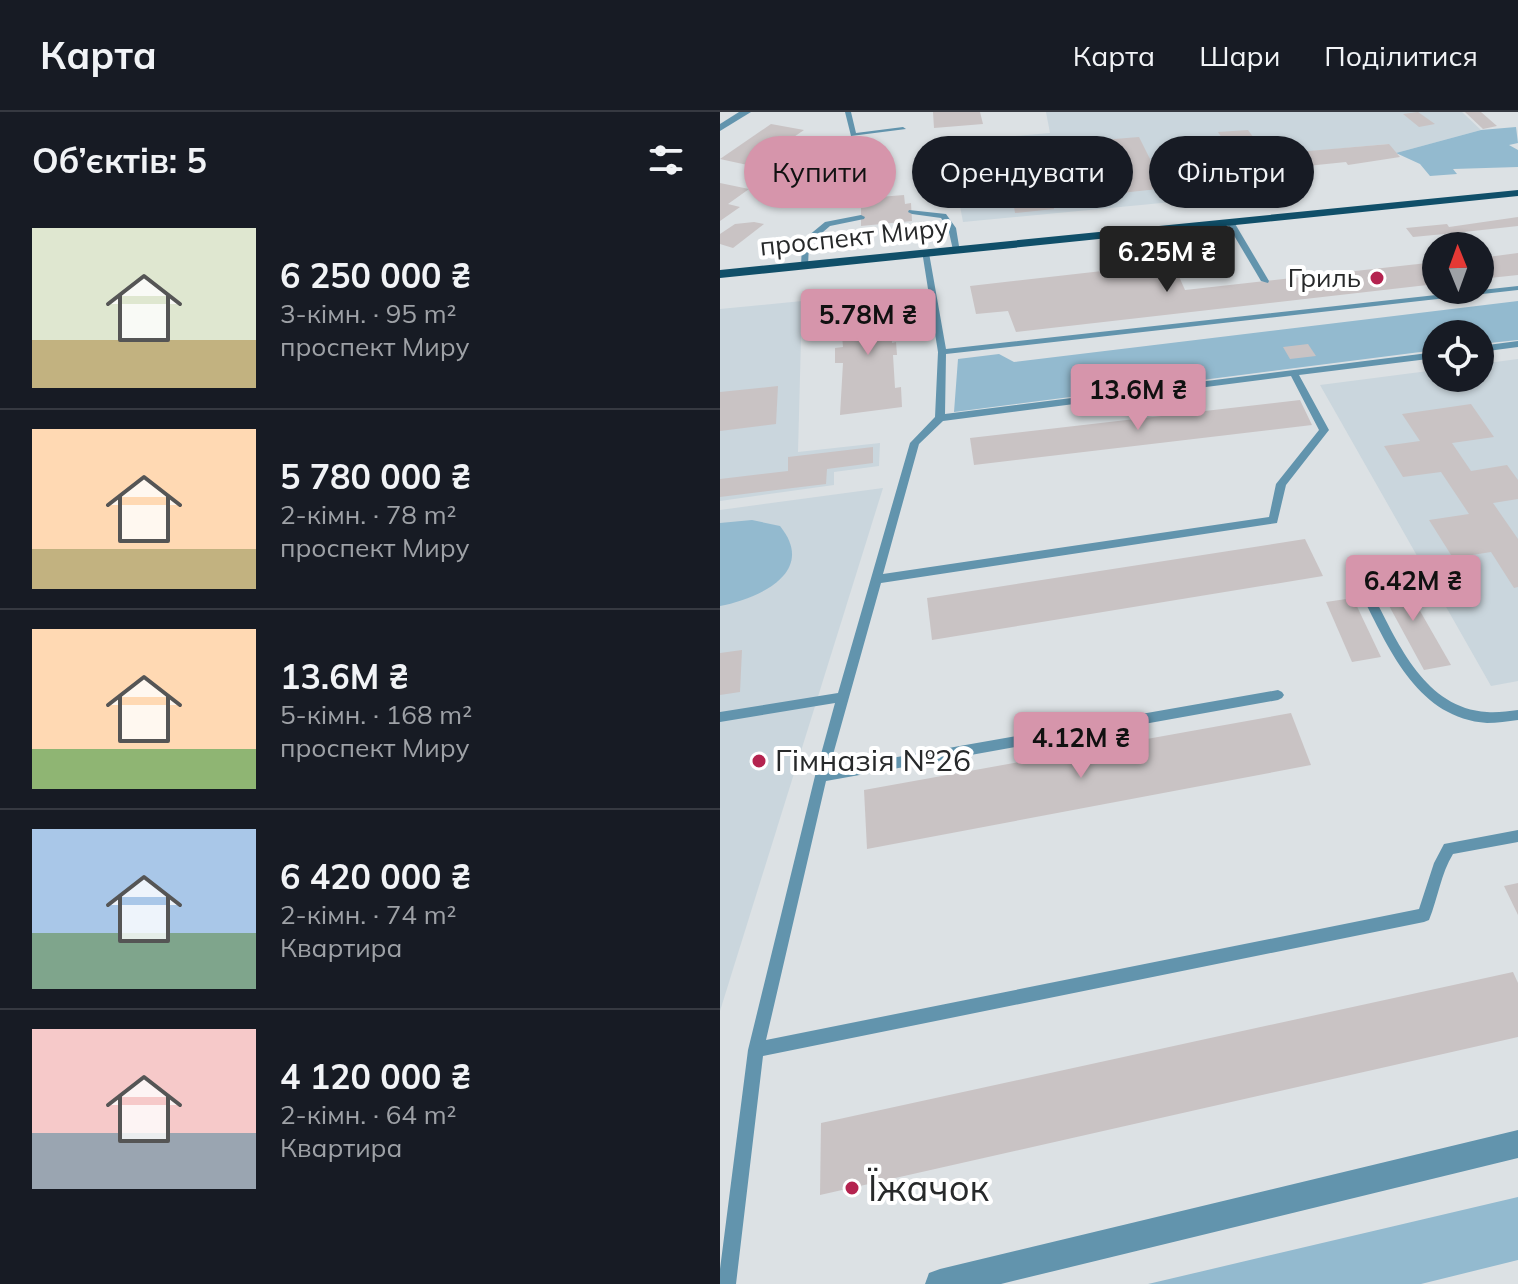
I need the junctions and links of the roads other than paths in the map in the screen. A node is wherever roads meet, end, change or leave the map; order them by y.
1 (746, 112) edge
2 (848, 112) edge
3 (720, 128) edge
4 (903, 129) dead end
5 (1518, 193) edge
6 (912, 212) dead end
7 (861, 217) dead end
8 (1230, 222) junction
9 (957, 250) junction
10 (925, 253) junction
11 (804, 266) junction
12 (720, 274) edge
13 (1265, 281) dead end
14 (1518, 288) edge
15 (1278, 302) dead end
16 (1285, 314) junction
17 (1518, 344) edge
18 (1494, 347) edge
19 (942, 352) junction
20 (1422, 357) edge
21 (1294, 373) junction
22 (940, 418) junction
23 (878, 579) junction
24 (1370, 600) dead end
25 (1278, 695) dead end
26 (844, 697) junction
27 (1518, 715) edge
28 (720, 717) edge
29 (821, 776) junction
30 (1518, 836) edge
31 (756, 1050) junction
32 (1518, 1144) edge
33 (727, 1284) edge
34 (940, 1284) edge

1 - 3 street
2 - 4 lane
5 - 8 main road, проспект Миру
6 - 9 lane
7 - 11 lane
8 - 9 main road, проспект Миру
8 - 13 lane
9 - 10 main road, проспект Миру
10 - 11 main road, проспект Миру
10 - 19 lane
11 - 12 main road, проспект Миру
14 - 16 lane
15 - 16 lane
16 - 19 lane
17 - 18 lane
19 - 22 lane
20 - 21 lane
21 - 22 lane
21 - 23 lane
22 - 23 lane
23 - 26 lane
24 - 27 lane
25 - 29 lane
26 - 28 lane
26 - 29 lane
29 - 31 lane
30 - 31 lane
31 - 33 lane
32 - 34 street

